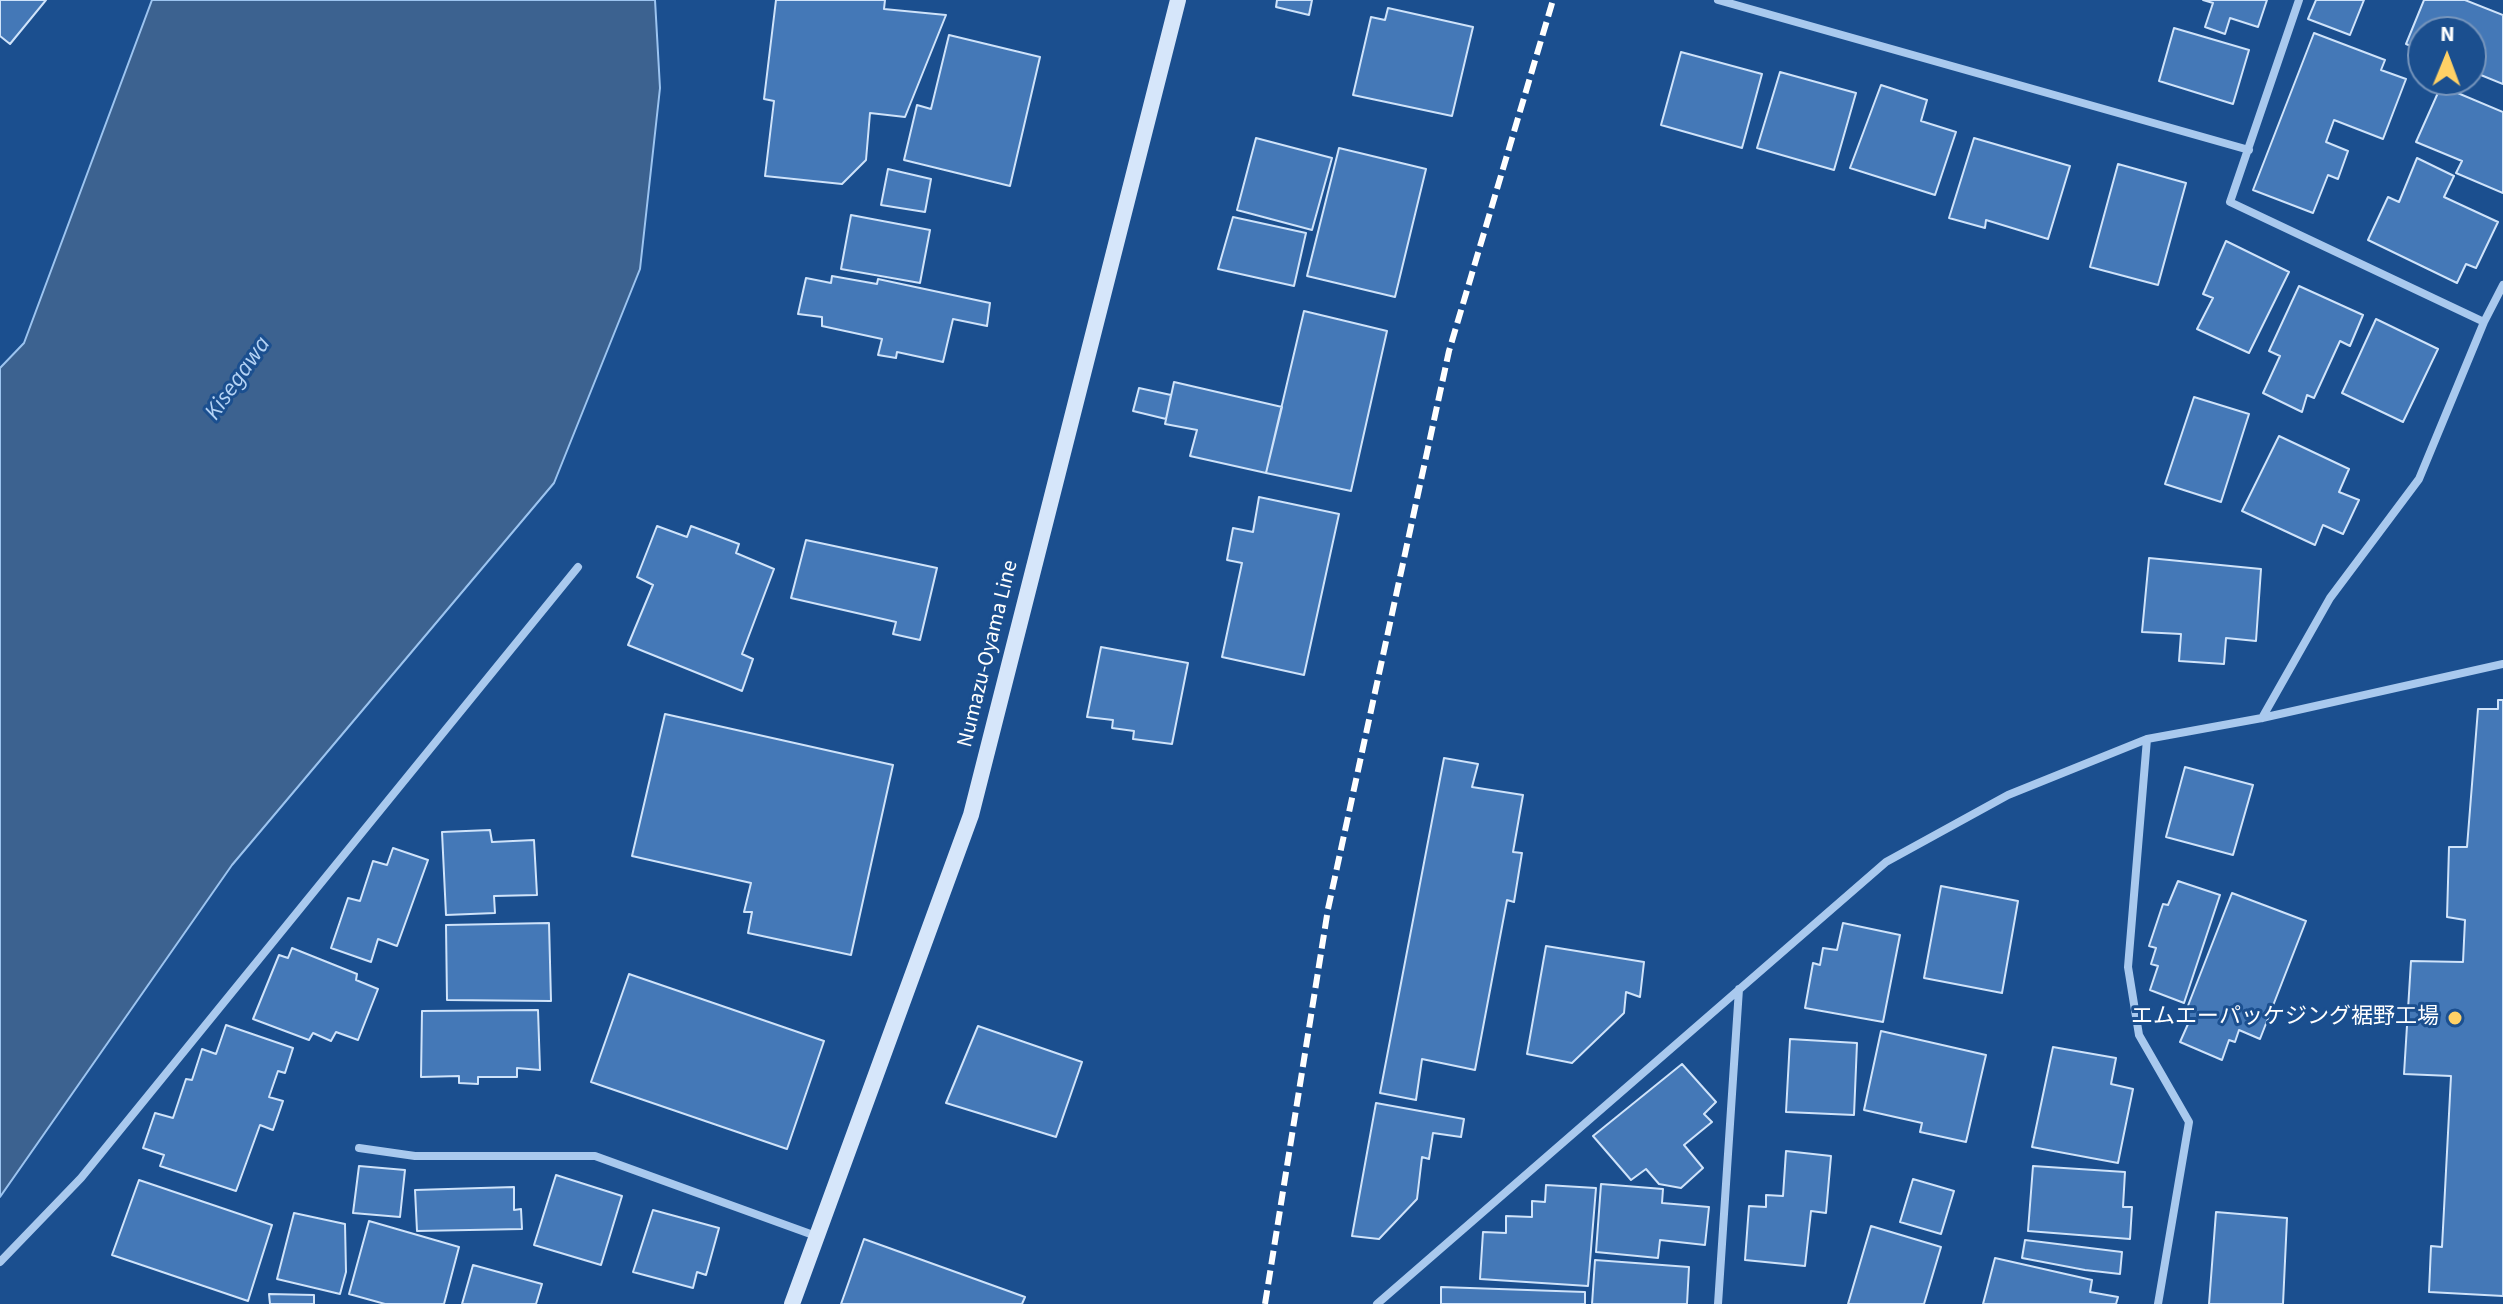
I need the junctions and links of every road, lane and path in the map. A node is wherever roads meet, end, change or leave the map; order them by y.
1 (1178, 0) edge
2 (1718, 0) edge
3 (2299, 0) edge
4 (2249, 150) junction
5 (2503, 285) edge
6 (2484, 322) junction
7 (578, 567) dead end
8 (2503, 664) edge
9 (2262, 718) junction
10 (2147, 739) junction
11 (1739, 989) junction
12 (359, 1148) dead end
13 (816, 1236) junction
14 (0, 1262) edge
15 (792, 1304) edge
16 (1377, 1304) edge
17 (1718, 1304) edge
18 (2158, 1304) edge

1 - 13 main road, Numazu-Oyama Line
2 - 4 street
3 - 4 street
4 - 6 street
5 - 6 street
6 - 9 street
7 - 14 street
8 - 9 street
9 - 10 street
10 - 11 street
10 - 18 street
11 - 16 street
11 - 17 street
12 - 13 street
13 - 15 main road, Numazu-Oyama Line

